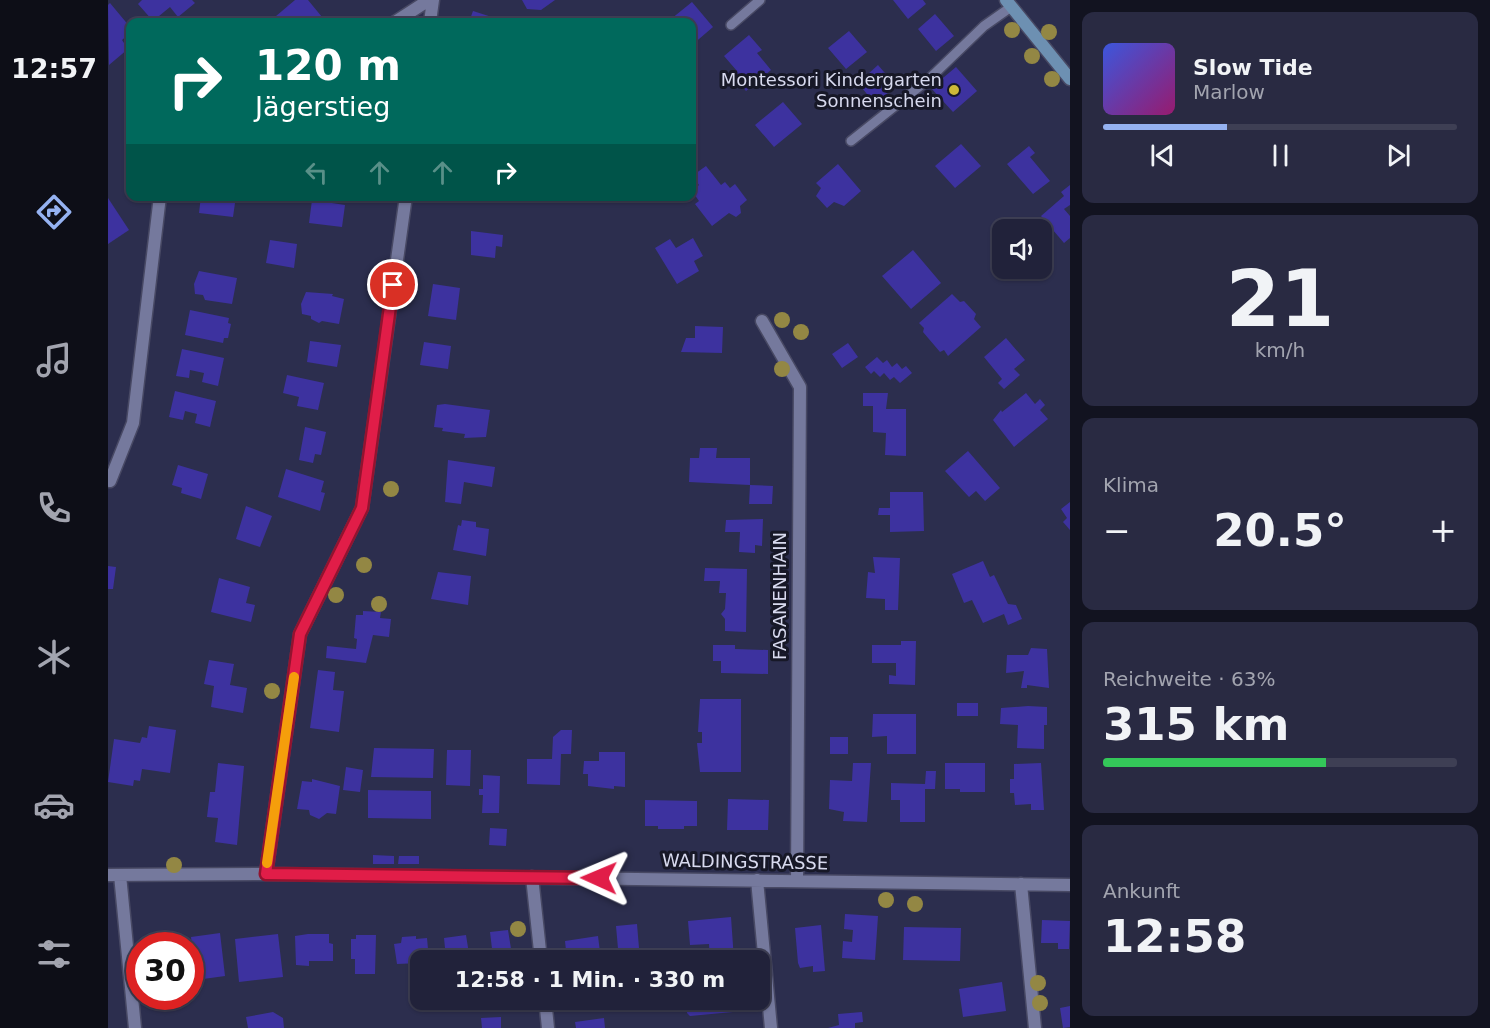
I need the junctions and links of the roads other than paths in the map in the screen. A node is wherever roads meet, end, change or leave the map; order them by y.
1 (431, 0) edge
2 (760, 0) edge
3 (1009, 3) edge
4 (402, 18) edge
5 (430, 18) edge
6 (731, 25) dead end
7 (1070, 79) edge
8 (851, 141) dead end
9 (159, 201) edge
10 (405, 201) edge
11 (762, 321) dead end
12 (110, 481) dead end
13 (266, 874) junction
14 (114, 875) edge
15 (532, 877) junction
16 (757, 880) junction
17 (797, 881) junction
18 (1021, 884) junction
19 (1070, 885) edge
20 (540, 950) edge
21 (546, 1010) edge
22 (135, 1028) edge
23 (548, 1028) edge
24 (771, 1028) edge
25 (1035, 1028) edge

1 - 4 street
1 - 5 street
2 - 6 lane
3 - 7 main road
3 - 8 lane
9 - 12 street
10 - 13 street
11 - 17 street, FASANENHAIN
13 - 14 street, WALDINGSTRASSE
13 - 15 street, WALDINGSTRASSE
14 - 22 street
15 - 16 street, WALDINGSTRASSE
15 - 20 street
16 - 17 street, WALDINGSTRASSE
16 - 24 street
17 - 18 street, WALDINGSTRASSE
18 - 19 street, WALDINGSTRASSE
18 - 25 street
21 - 23 street

